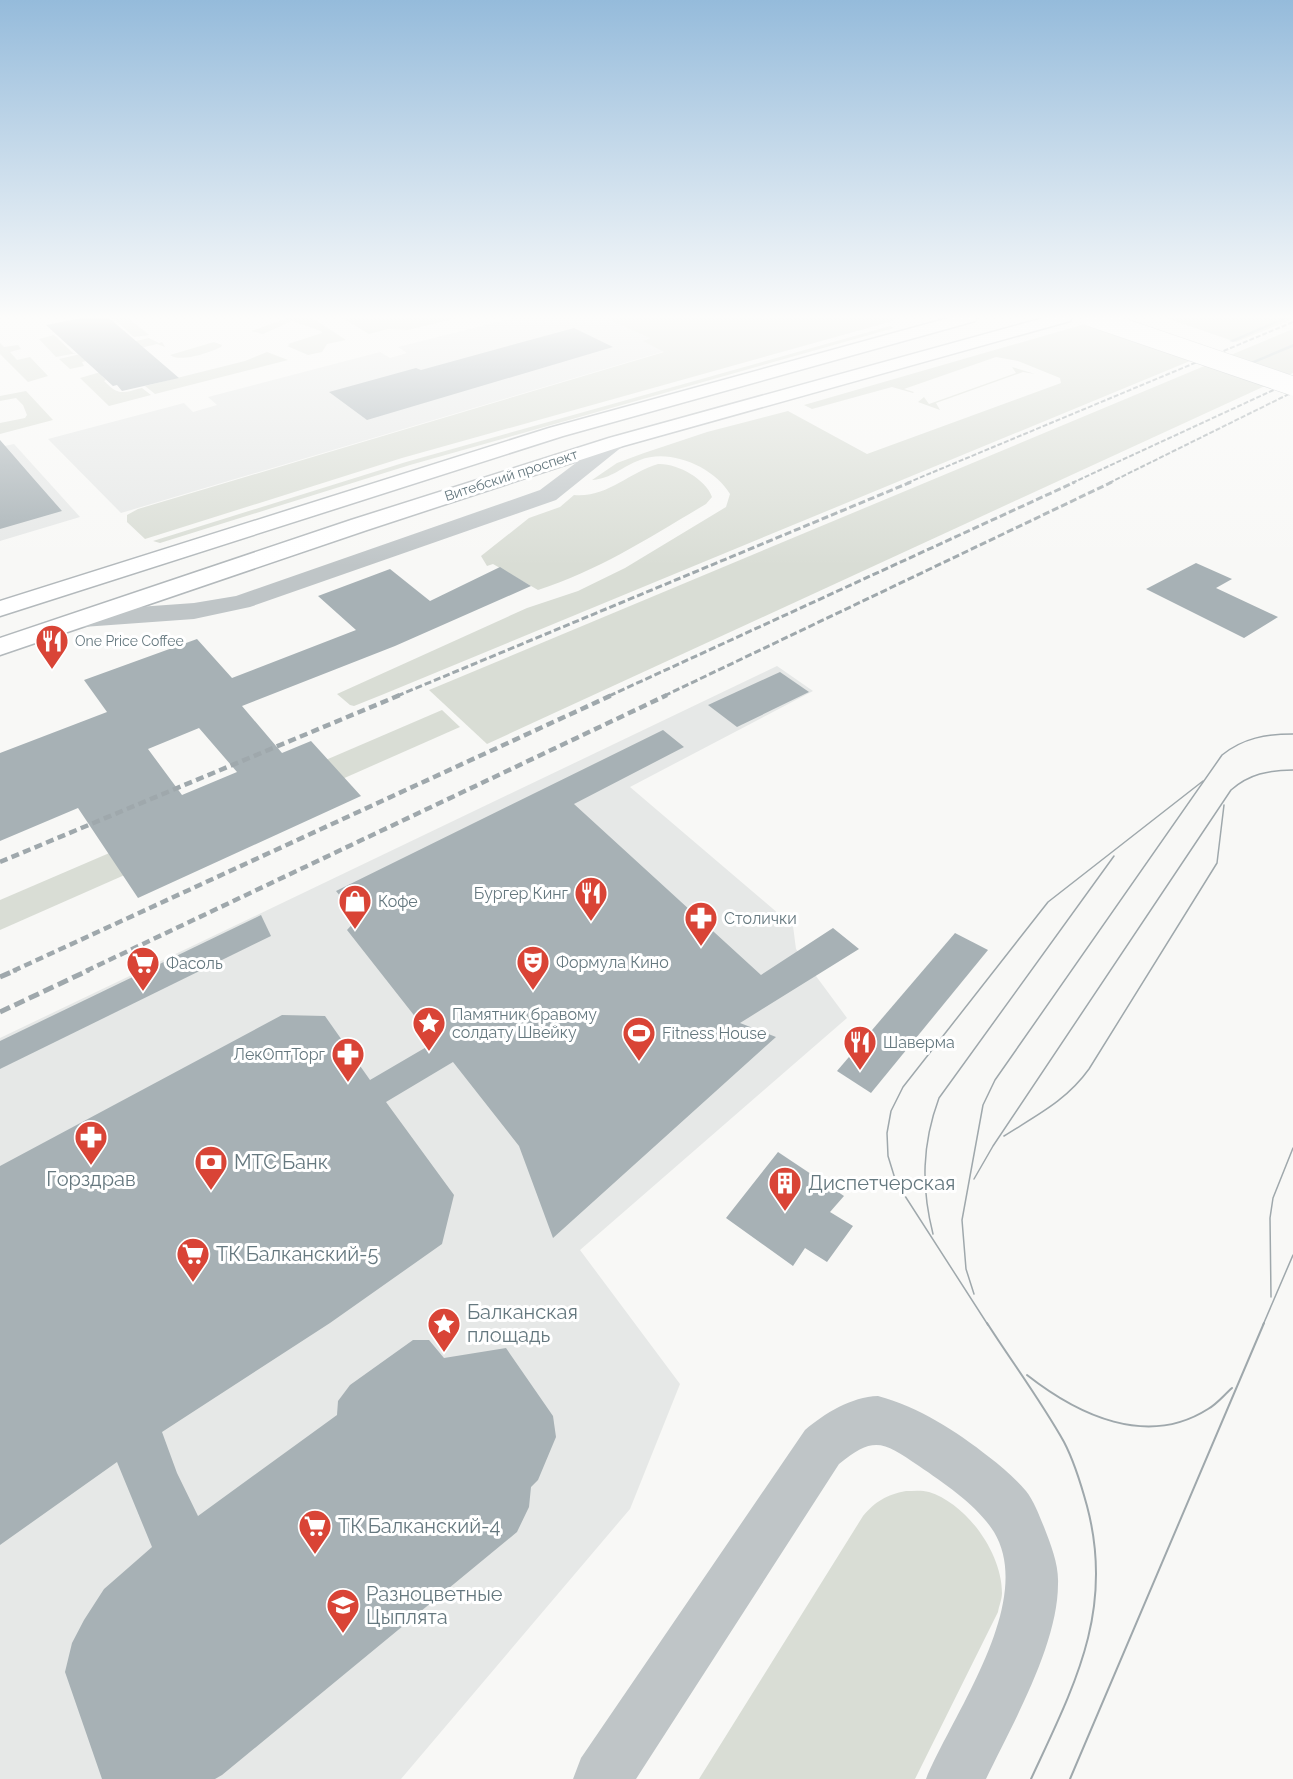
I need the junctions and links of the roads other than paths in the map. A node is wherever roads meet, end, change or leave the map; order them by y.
1 (670, 400) edge
2 (767, 400) edge
3 (616, 442) junction
4 (0, 609) edge
5 (83, 619) junction
6 (0, 647) edge
7 (602, 1779) edge
8 (955, 1779) edge

1 - 4 main road, Витебский проспект
2 - 3 main road, Витебский проспект
3 - 5 main road, Витебский проспект
3 - 5 street
5 - 6 main road, Витебский проспект
7 - 8 street

